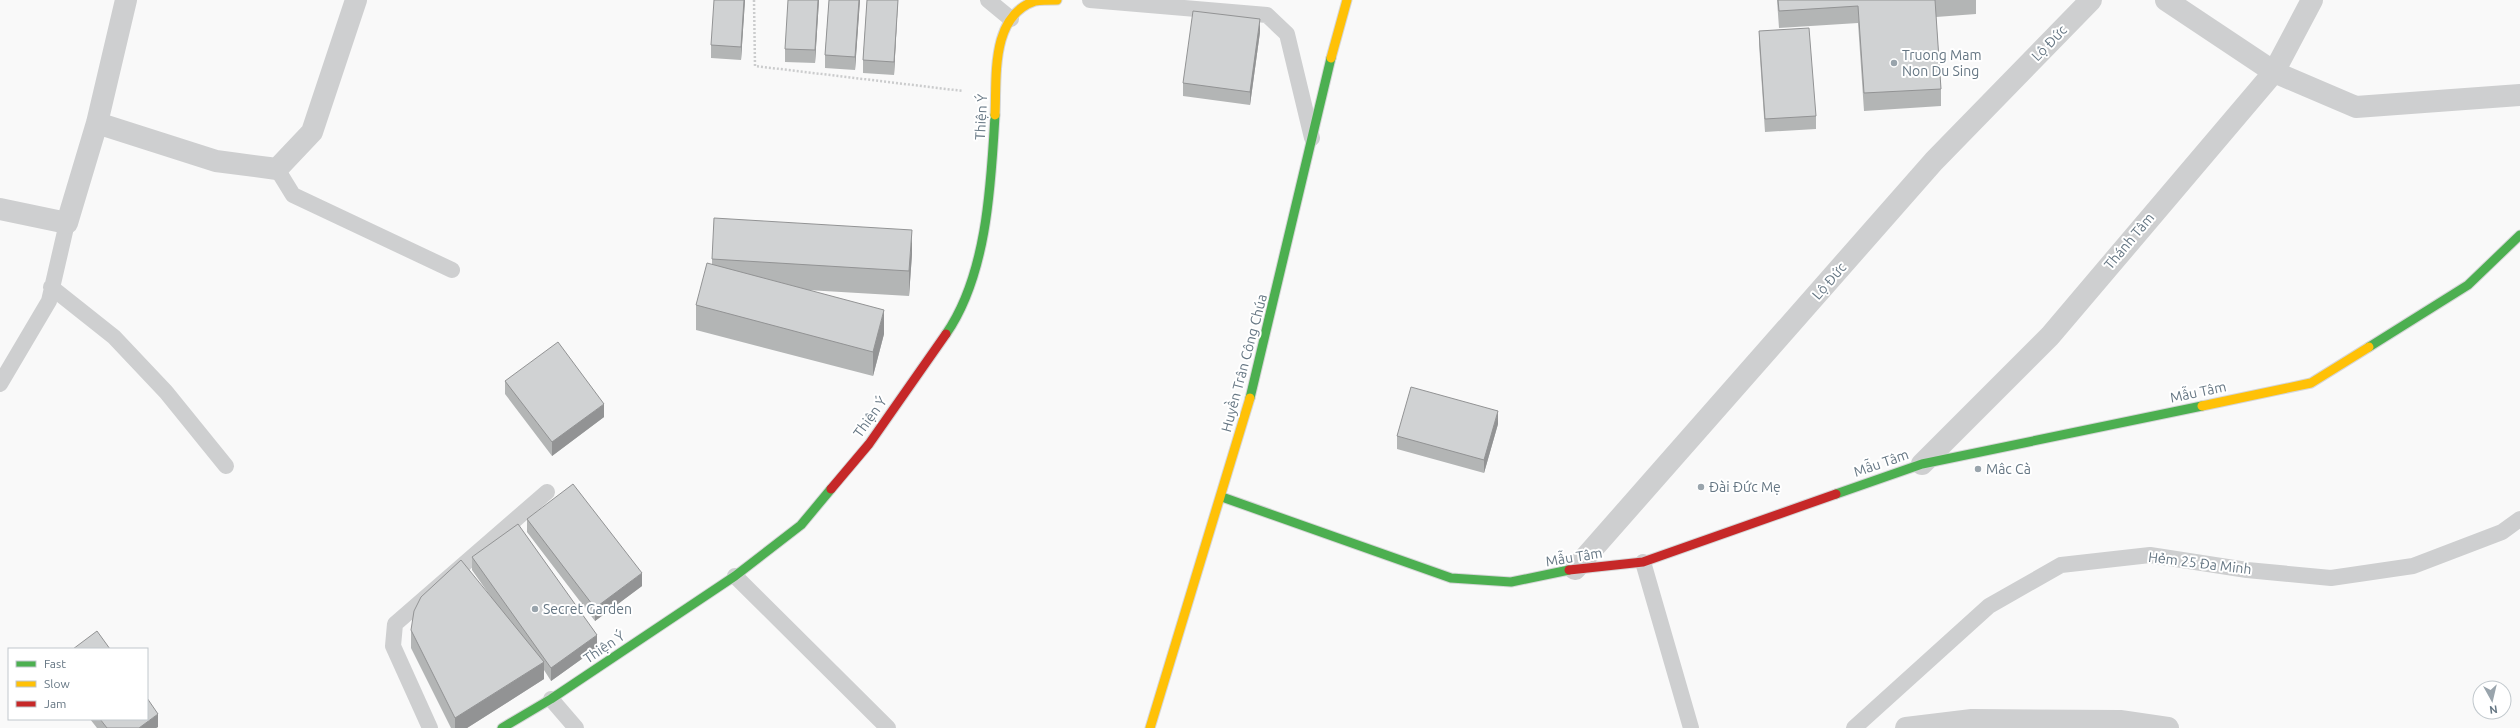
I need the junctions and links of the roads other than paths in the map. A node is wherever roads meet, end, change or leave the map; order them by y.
1 (126, 0) edge
2 (356, 0) edge
3 (988, 0) edge
4 (1057, 0) edge
5 (1090, 0) edge
6 (1347, 0) edge
7 (2091, 0) edge
8 (2166, 0) edge
9 (2312, 0) edge
10 (1011, 19) junction
11 (2274, 72) junction
12 (2520, 95) edge
13 (97, 123) junction
14 (1312, 140) junction
15 (277, 169) junction
16 (0, 209) edge
17 (67, 223) junction
18 (2520, 235) edge
19 (452, 270) dead end
20 (52, 287) junction
21 (0, 384) edge
22 (1922, 464) junction
23 (226, 466) dead end
24 (547, 492) dead end
25 (1222, 497) junction
26 (2520, 519) edge
27 (1643, 562) junction
28 (1575, 569) junction
29 (735, 576) junction
30 (551, 699) junction
31 (430, 728) edge
32 (502, 728) edge
33 (576, 728) edge
34 (888, 728) edge
35 (1150, 728) edge
36 (1690, 728) edge
37 (1854, 728) edge
38 (1906, 728) edge
39 (2168, 728) edge

1 - 13 street
2 - 15 street
3 - 10 lane
4 - 10 street, Thiện Ý
5 - 14 lane
6 - 14 street, Huyền Trân Công Chúa
7 - 28 street, Lộ Đức
8 - 11 street
9 - 11 street, Thánh Tâm
10 - 29 street, Thiện Ý
11 - 12 street
11 - 22 street, Thánh Tâm
13 - 15 street
13 - 17 street
14 - 25 street, Huyền Trân Công Chúa
15 - 19 lane
16 - 17 street
17 - 20 lane
18 - 22 street, Mẫu Tâm
20 - 21 lane
20 - 23 lane
22 - 27 street, Mẫu Tâm
24 - 31 lane
25 - 28 street, Mẫu Tâm
25 - 35 street, Huyền Trân Công Chúa
26 - 37 lane, Hẻm 25 Đa Minh
27 - 28 street, Mẫu Tâm
27 - 36 lane
29 - 30 street, Thiện Ý
29 - 34 lane
30 - 32 street, Thiện Ý
30 - 33 lane
38 - 39 street

